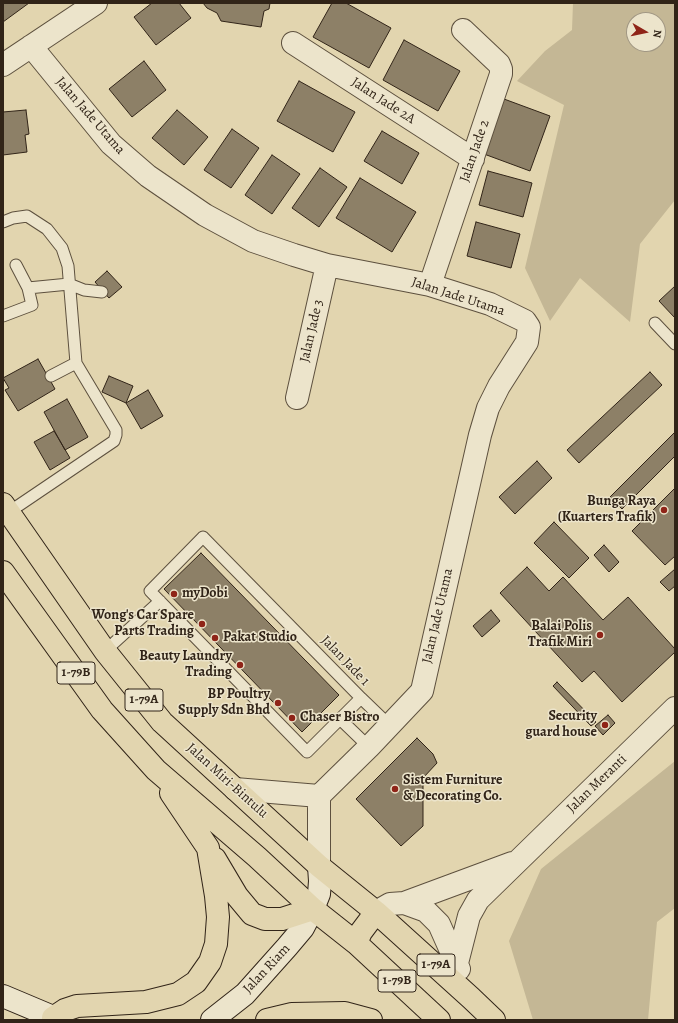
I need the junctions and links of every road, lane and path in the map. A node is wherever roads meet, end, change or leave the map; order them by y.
1 (96, 3) edge
2 (463, 30) dead end
3 (293, 43) dead end
4 (31, 46) junction
5 (3, 65) edge
6 (473, 159) junction
7 (3, 222) edge
8 (327, 264) junction
9 (16, 265) dead end
10 (69, 284) junction
11 (430, 285) junction
12 (28, 288) junction
13 (102, 292) dead end
14 (3, 316) edge
15 (655, 323) dead end
16 (675, 344) edge
17 (76, 363) junction
18 (51, 376) dead end
19 (297, 398) dead end
20 (6, 508) edge
21 (3, 572) edge
22 (160, 601) junction
23 (105, 651) junction
24 (361, 698) junction
25 (675, 708) edge
26 (340, 719) junction
27 (389, 725) junction
28 (369, 747) junction
29 (156, 770) junction
30 (236, 789) junction
31 (319, 796) junction
32 (208, 848) junction
33 (518, 860) junction
34 (319, 866) junction
35 (404, 903) junction
36 (314, 909) junction
37 (376, 912) junction
38 (356, 943) junction
39 (457, 964) junction
40 (3, 996) edge
41 (471, 998) junction
42 (46, 1017) edge
43 (212, 1020) edge
44 (267, 1020) edge
45 (372, 1020) edge
46 (439, 1020) edge
47 (494, 1020) edge

1 - 4 street
2 - 6 street, Jalan Jade 2
3 - 6 street, Jalan Jade 2A
4 - 5 street
4 - 8 street, Jalan Jade Utama
6 - 11 street, Jalan Jade 2
7 - 10 lane
8 - 11 street, Jalan Jade Utama
8 - 19 street, Jalan Jade 3
9 - 12 lane
10 - 12 lane
10 - 13 lane
10 - 17 lane
11 - 27 street, Jalan Jade Utama
12 - 14 lane
15 - 16 lane
17 - 18 lane
17 - 20 lane
20 - 23 highway, Jalan Miri-Bintulu / 1-79A
21 - 29 highway, 1-79B
22 - 23 lane
22 - 24 lane, Jalan Jade 1
22 - 26 lane, Jalan Jade 1
23 - 30 highway, Jalan Miri-Bintulu / 1-79A
24 - 26 lane, Jalan Jade 1
24 - 27 lane
25 - 33 street, Jalan Meranti
26 - 28 lane
27 - 28 street, Jalan Jade Utama
28 - 31 street, Jalan Jade Utama
29 - 32 highway
29 - 36 highway, 1-79B
30 - 31 street
30 - 34 highway, Jalan Miri-Bintulu / 1-79A
31 - 34 street
32 - 36 highway
32 - 42 highway
33 - 35 street, Jalan Meranti
33 - 39 street, Jalan Meranti
34 - 36 street, Jalan Riam
34 - 37 highway, Jalan Miri-Bintulu / 1-79A
35 - 37 street, Jalan Meranti
35 - 39 street
36 - 38 highway, 1-79B
36 - 43 street, Jalan Riam
37 - 38 highway
37 - 41 highway, Jalan Miri-Bintulu / 1-79A
38 - 46 highway, 1-79B
39 - 41 street
40 - 42 street
41 - 47 highway, Jalan Miri-Bintulu / 1-79A
44 - 45 highway

